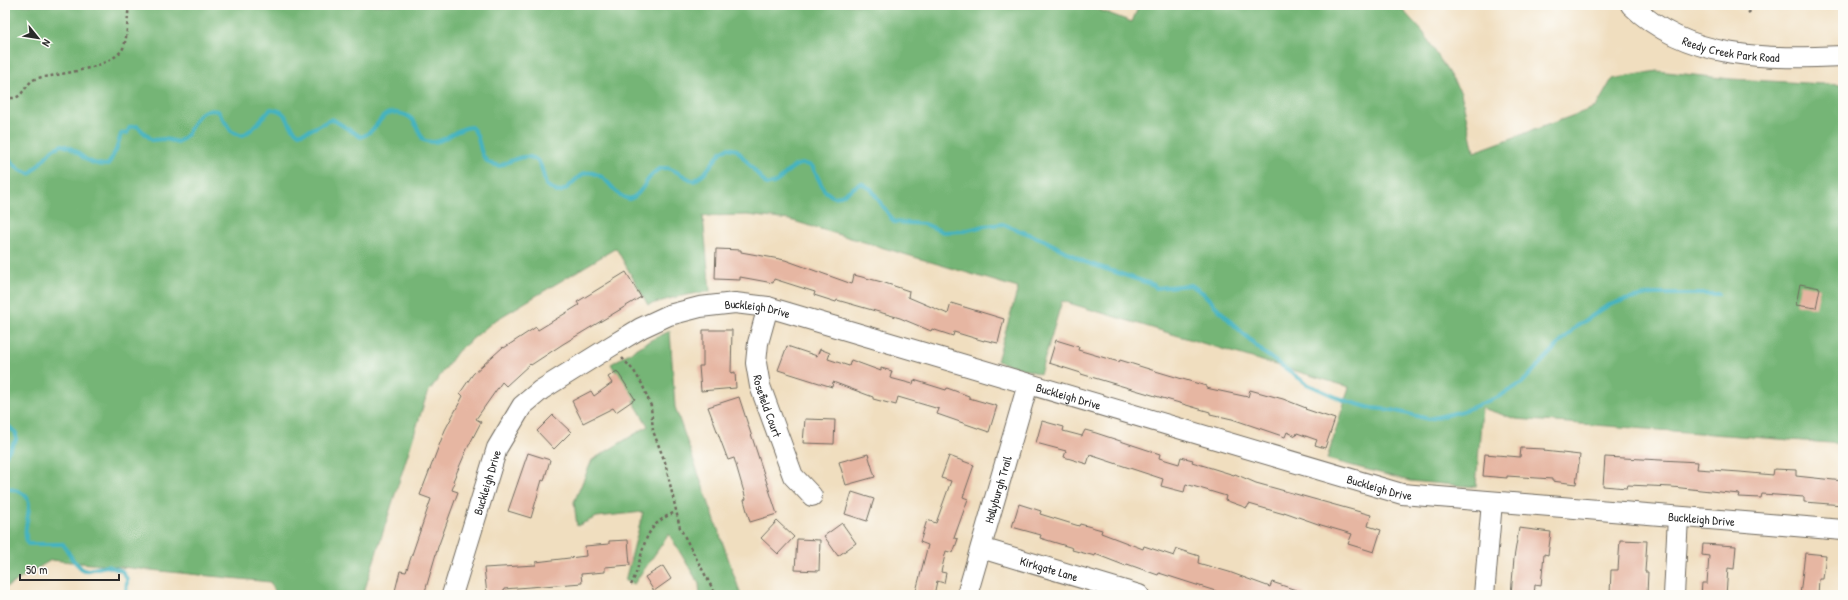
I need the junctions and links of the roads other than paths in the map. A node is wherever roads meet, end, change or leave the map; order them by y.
1 (1630, 5) edge
2 (1843, 56) edge
3 (768, 307) junction
4 (1028, 384) junction
5 (812, 496) dead end
6 (1492, 502) junction
7 (1678, 517) junction
8 (1843, 530) edge
9 (981, 548) junction
10 (452, 595) edge
11 (967, 595) edge
12 (1139, 595) edge
13 (1484, 595) edge
14 (1674, 595) edge

1 - 2 street, Reedy Creek Park Road
3 - 4 street, Buckleigh Drive
3 - 5 street, Rosefield Court
3 - 10 street, Buckleigh Drive
4 - 6 street, Buckleigh Drive
4 - 9 street, Hollyburgh Trail
6 - 7 street, Buckleigh Drive
6 - 13 street
7 - 8 street, Buckleigh Drive
7 - 14 street
9 - 11 street, Hollyburgh Trail
9 - 12 street, Kirkgate Lane

